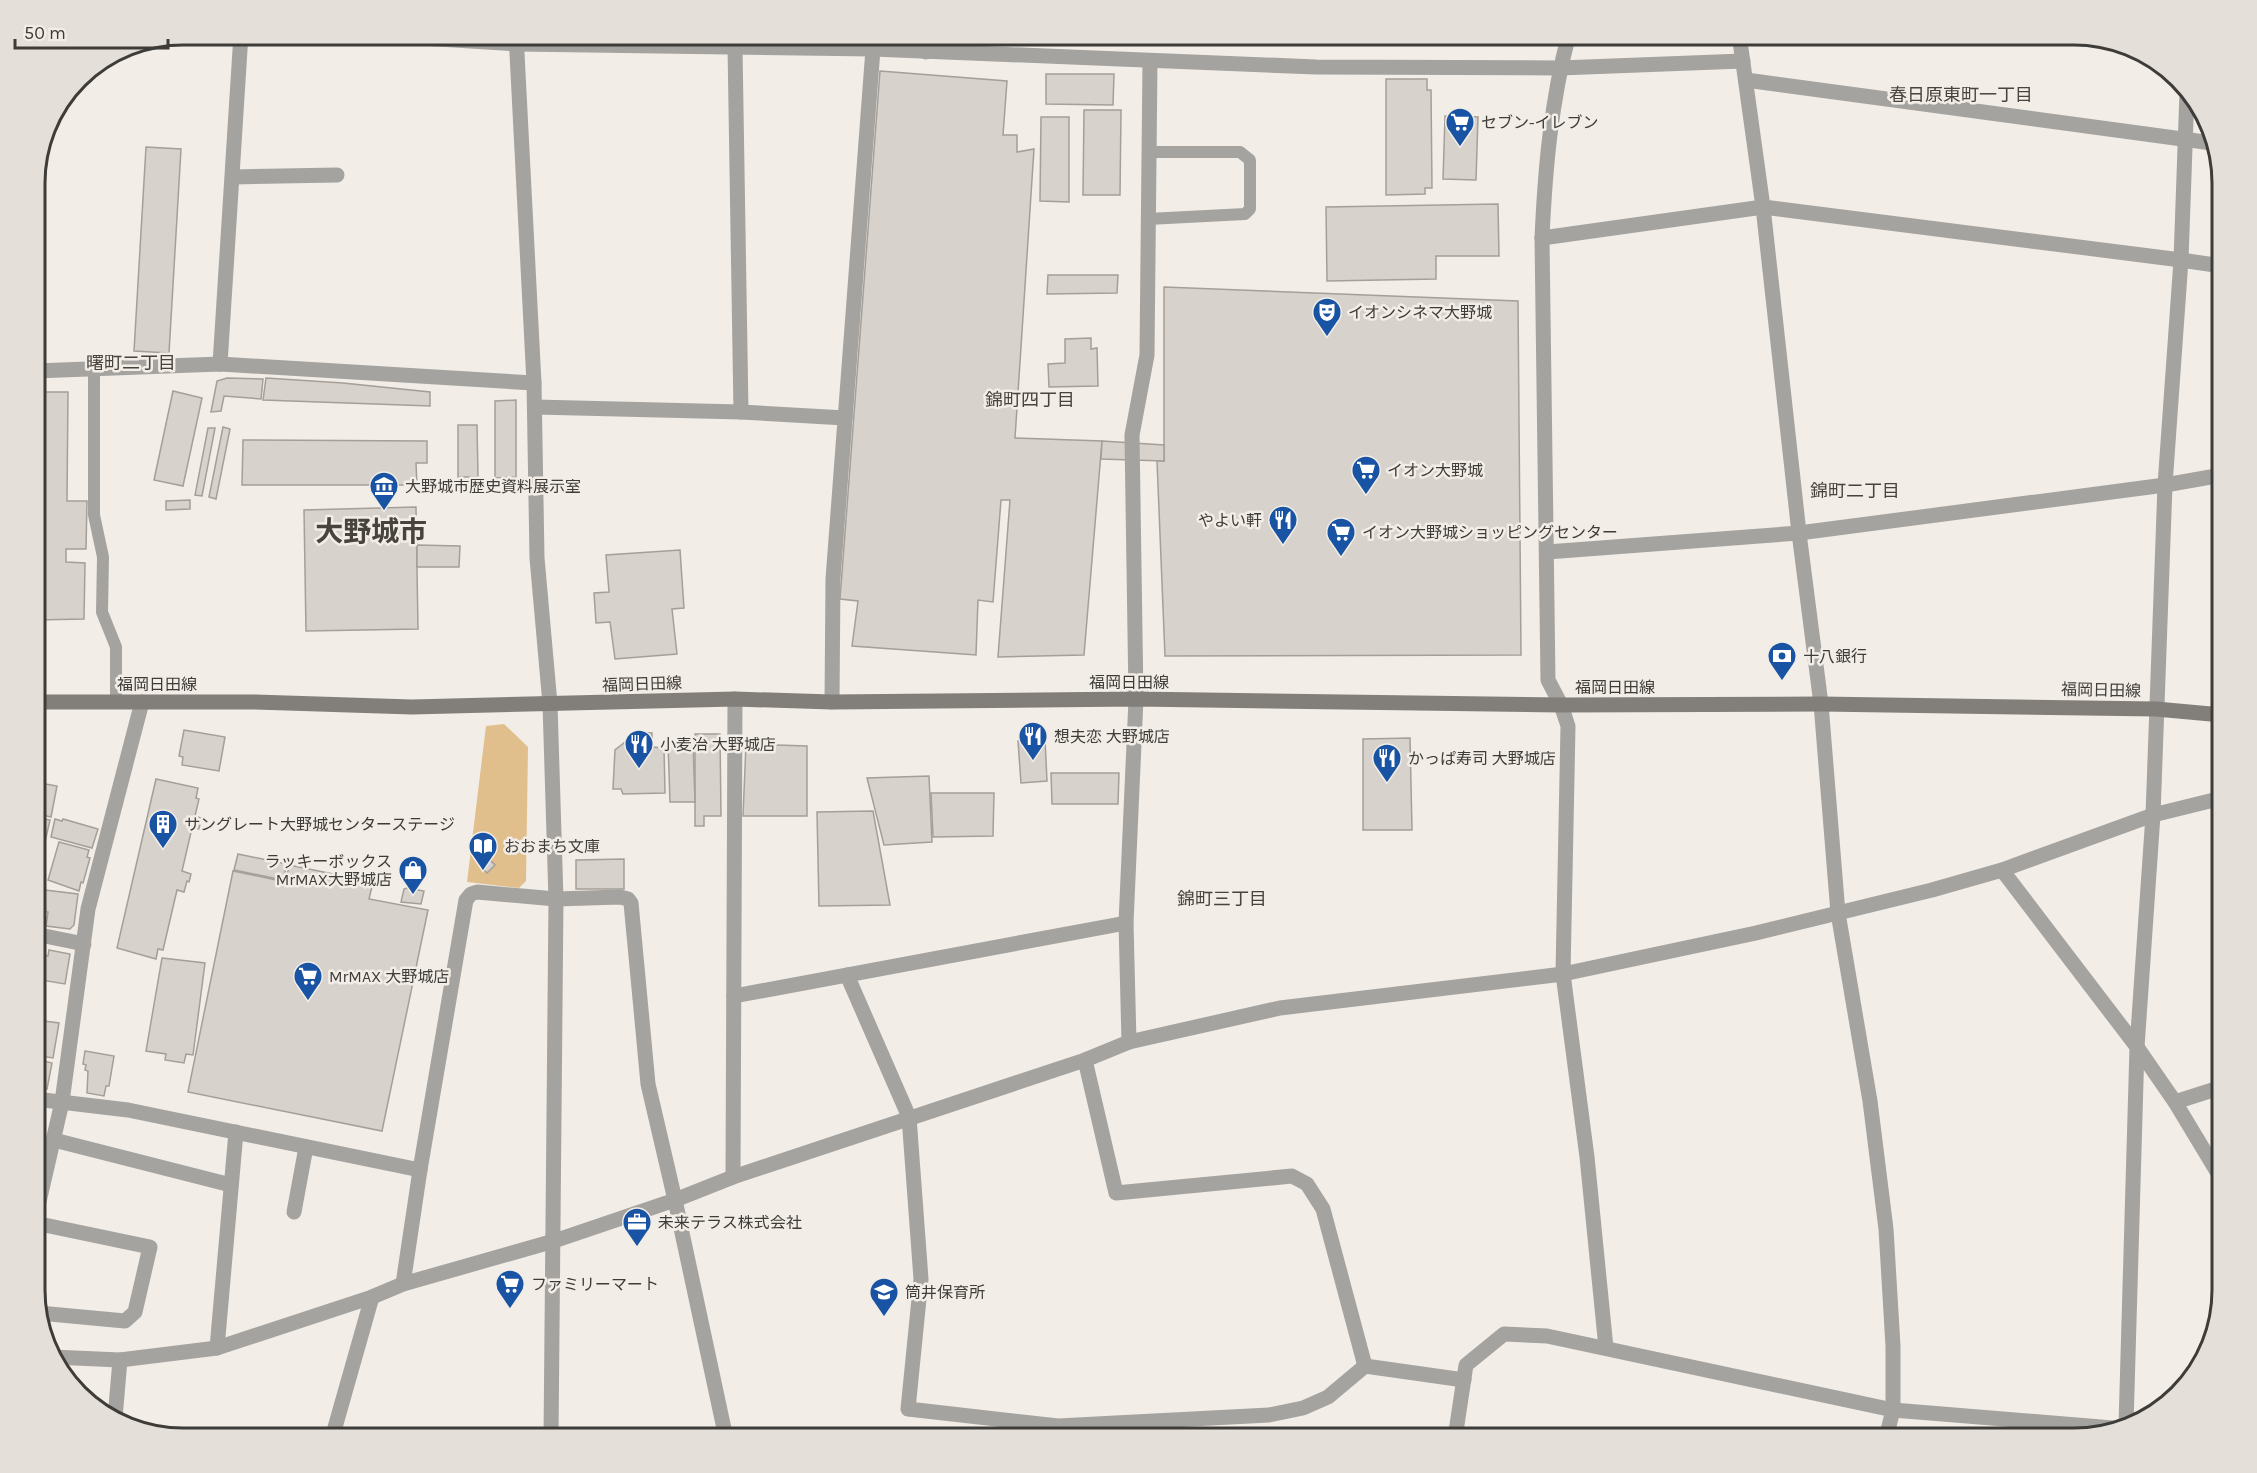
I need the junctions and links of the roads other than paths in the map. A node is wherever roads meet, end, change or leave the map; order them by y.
1 (240, 45) edge
2 (517, 45) edge
3 (680, 45) edge
4 (926, 45) edge
5 (1566, 45) edge
6 (1741, 45) edge
7 (735, 47) junction
8 (873, 49) junction
9 (926, 52) junction
10 (1743, 60) junction
11 (1150, 61) junction
12 (1560, 68) junction
13 (1746, 80) junction
14 (2186, 104) edge
15 (2184, 140) junction
16 (2205, 142) edge
17 (1149, 152) junction
18 (337, 175) dead end
19 (233, 177) junction
20 (1764, 207) junction
21 (1148, 219) junction
22 (1542, 238) junction
23 (2181, 260) junction
24 (2212, 265) edge
25 (220, 364) junction
26 (94, 368) junction
27 (45, 370) edge
28 (534, 383) junction
29 (535, 407) junction
30 (741, 412) junction
31 (845, 418) junction
32 (2212, 477) edge
33 (2165, 485) junction
34 (1798, 533) junction
35 (1547, 552) junction
36 (735, 699) junction
37 (1136, 699) junction
38 (45, 702) edge
39 (116, 702) junction
40 (142, 702) junction
41 (832, 702) junction
42 (550, 704) junction
43 (1821, 704) junction
44 (1561, 705) junction
45 (2156, 709) junction
46 (2212, 714) edge
47 (2212, 801) edge
48 (2152, 815) junction
49 (2002, 870) junction
50 (556, 899) junction
51 (1838, 913) junction
52 (1126, 923) junction
53 (45, 936) edge
54 (84, 944) junction
55 (1563, 974) junction
56 (847, 975) junction
57 (734, 996) junction
58 (1129, 1042) junction
59 (2137, 1047) junction
60 (1085, 1060) junction
61 (2212, 1090) edge
62 (45, 1100) edge
63 (62, 1102) junction
64 (2175, 1102) junction
65 (909, 1117) junction
66 (236, 1132) junction
67 (54, 1140) junction
68 (306, 1147) junction
69 (2212, 1162) edge
70 (420, 1170) junction
71 (733, 1177) junction
72 (45, 1178) edge
73 (231, 1185) junction
74 (675, 1200) junction
75 (294, 1212) dead end
76 (45, 1223) edge
77 (554, 1241) junction
78 (403, 1284) junction
79 (372, 1297) junction
80 (47, 1314) edge
81 (217, 1348) junction
82 (1606, 1348) junction
83 (63, 1357) edge
84 (120, 1360) junction
85 (1365, 1366) junction
86 (1464, 1380) junction
87 (116, 1410) edge
88 (1893, 1410) junction
89 (2126, 1418) edge
90 (2093, 1426) edge
91 (335, 1428) edge
92 (551, 1428) edge
93 (724, 1428) edge
94 (1457, 1428) edge
95 (1888, 1428) edge

1 - 19 street
2 - 28 street
3 - 7 street
4 - 9 street
5 - 12 street
6 - 10 street
7 - 8 street
7 - 30 street
8 - 9 street
8 - 31 street
9 - 11 street
10 - 12 street
10 - 13 street
11 - 12 street
11 - 17 street
12 - 22 street
13 - 15 street
13 - 20 street
14 - 15 street
15 - 16 street
15 - 23 street
17 - 21 street
17 - 21 lane
18 - 19 street
19 - 25 street
20 - 22 street
20 - 23 street
20 - 34 street
21 - 37 street
22 - 35 street
23 - 24 street
23 - 33 street
25 - 26 street
25 - 28 street
26 - 27 street
26 - 39 lane
28 - 29 street
29 - 30 street
29 - 42 street
30 - 31 street
31 - 41 street
32 - 33 street
33 - 34 street
33 - 45 street
34 - 35 street
34 - 43 street
35 - 44 street
36 - 41 main road, 福岡日田線
36 - 42 main road, 福岡日田線
36 - 57 street
37 - 41 main road, 福岡日田線
37 - 44 main road, 福岡日田線
37 - 52 street
38 - 39 main road, 福岡日田線
39 - 40 main road, 福岡日田線
40 - 42 main road, 福岡日田線
40 - 54 street
42 - 50 street
43 - 44 main road, 福岡日田線
43 - 45 main road, 福岡日田線
43 - 51 street
44 - 55 street
45 - 46 main road, 福岡日田線
45 - 48 street
47 - 48 street
48 - 49 street
48 - 59 street
49 - 51 street
49 - 59 street
50 - 70 street
50 - 74 street
50 - 77 street
51 - 55 street
51 - 88 street
52 - 56 street
52 - 58 street
53 - 54 street
54 - 63 street
55 - 58 street
55 - 82 street
56 - 57 street
56 - 65 street
57 - 71 street
58 - 60 street
59 - 64 street
59 - 89 street
60 - 65 street
60 - 85 street
61 - 64 street
62 - 63 street
63 - 66 street
63 - 67 street
64 - 69 street
65 - 71 street
65 - 85 street
66 - 68 street
66 - 73 street
67 - 72 street
67 - 73 street
68 - 70 street
68 - 75 street
70 - 78 street
71 - 74 street
73 - 81 street
74 - 77 street
74 - 93 street
76 - 80 street
77 - 78 street
77 - 92 street
78 - 79 street
79 - 81 street
79 - 91 street
81 - 84 street
82 - 86 street
82 - 88 street
83 - 84 street
84 - 87 street
85 - 86 street
86 - 94 street
88 - 90 street
88 - 95 street

